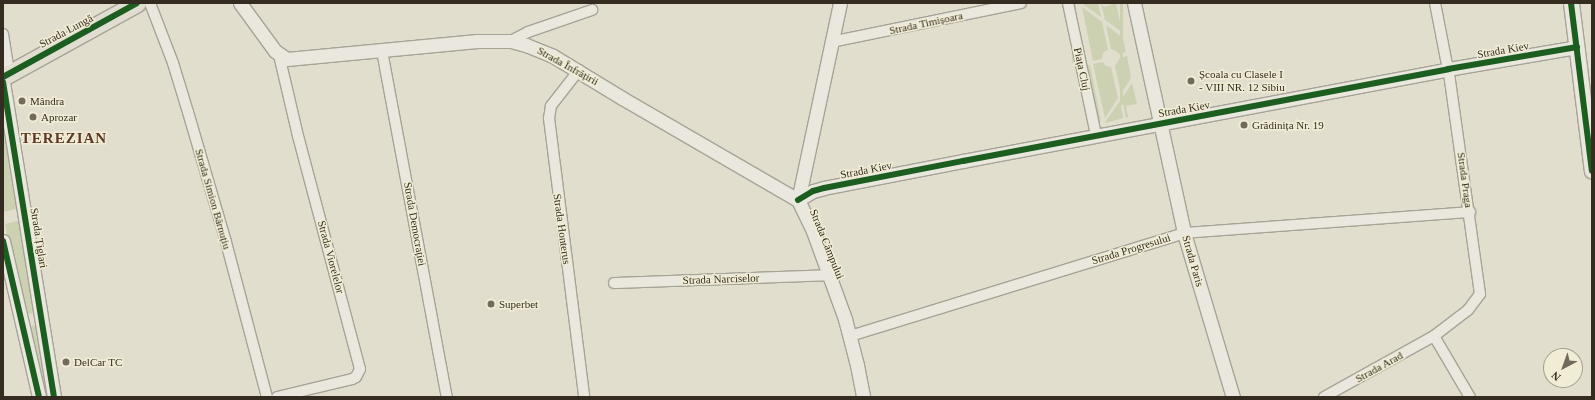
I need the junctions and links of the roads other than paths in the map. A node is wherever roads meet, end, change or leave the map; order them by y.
1 (137, 3) edge
2 (150, 3) edge
3 (240, 3) edge
4 (840, 3) edge
5 (1021, 3) edge
6 (1068, 3) edge
7 (1134, 3) edge
8 (1435, 3) edge
9 (1571, 3) edge
10 (592, 10) dead end
11 (3, 34) edge
12 (511, 41) junction
13 (831, 42) junction
14 (1577, 48) junction
15 (382, 50) junction
16 (279, 55) junction
17 (1448, 69) junction
18 (578, 70) junction
19 (5, 77) edge
20 (1160, 123) junction
21 (1589, 128) edge
22 (1096, 135) junction
23 (1592, 172) edge
24 (798, 200) junction
25 (1470, 212) junction
26 (1184, 233) junction
27 (3, 241) edge
28 (829, 275) junction
29 (614, 283) dead end
30 (850, 336) junction
31 (1434, 336) junction
32 (39, 397) edge
33 (54, 397) edge
34 (268, 397) edge
35 (276, 397) edge
36 (447, 397) edge
37 (584, 397) edge
38 (863, 397) edge
39 (1233, 397) edge
40 (1324, 397) edge
41 (1470, 397) edge

1 - 19 main road, Strada Lungă
2 - 34 street, Strada Simion Bărnuțiu
3 - 16 street
4 - 13 street, Strada Câmpului
5 - 13 street, Strada Timișoara
6 - 22 street, Piața Cluj
7 - 20 street, Strada Paris
8 - 17 street, Strada Praga
9 - 14 main road
10 - 12 street
11 - 19 street
12 - 15 street, Strada Înfrățirii
12 - 18 street, Strada Înfrățirii
13 - 24 street, Strada Câmpului
14 - 17 street, Strada Kiev
14 - 21 main road
15 - 16 street, Strada Înfrățirii
15 - 36 street, Strada Democrației
16 - 35 street, Strada Viorelelor
17 - 20 street, Strada Kiev
17 - 25 street, Strada Praga
18 - 24 street, Strada Înfrățirii
18 - 37 street, Strada Honterus
19 - 33 street, Strada Țiglari
20 - 22 street, Strada Kiev
20 - 26 street, Strada Paris
21 - 23 main road
22 - 24 street, Strada Kiev
24 - 28 street, Strada Câmpului
25 - 26 street, Strada Progresului
25 - 31 street, Strada Praga
26 - 30 street, Strada Progresului
26 - 39 street, Strada Paris
27 - 32 street
28 - 29 street, Strada Narciselor
28 - 30 street, Strada Câmpului
30 - 38 street, Strada Câmpului
31 - 40 street, Strada Arad
31 - 41 street

